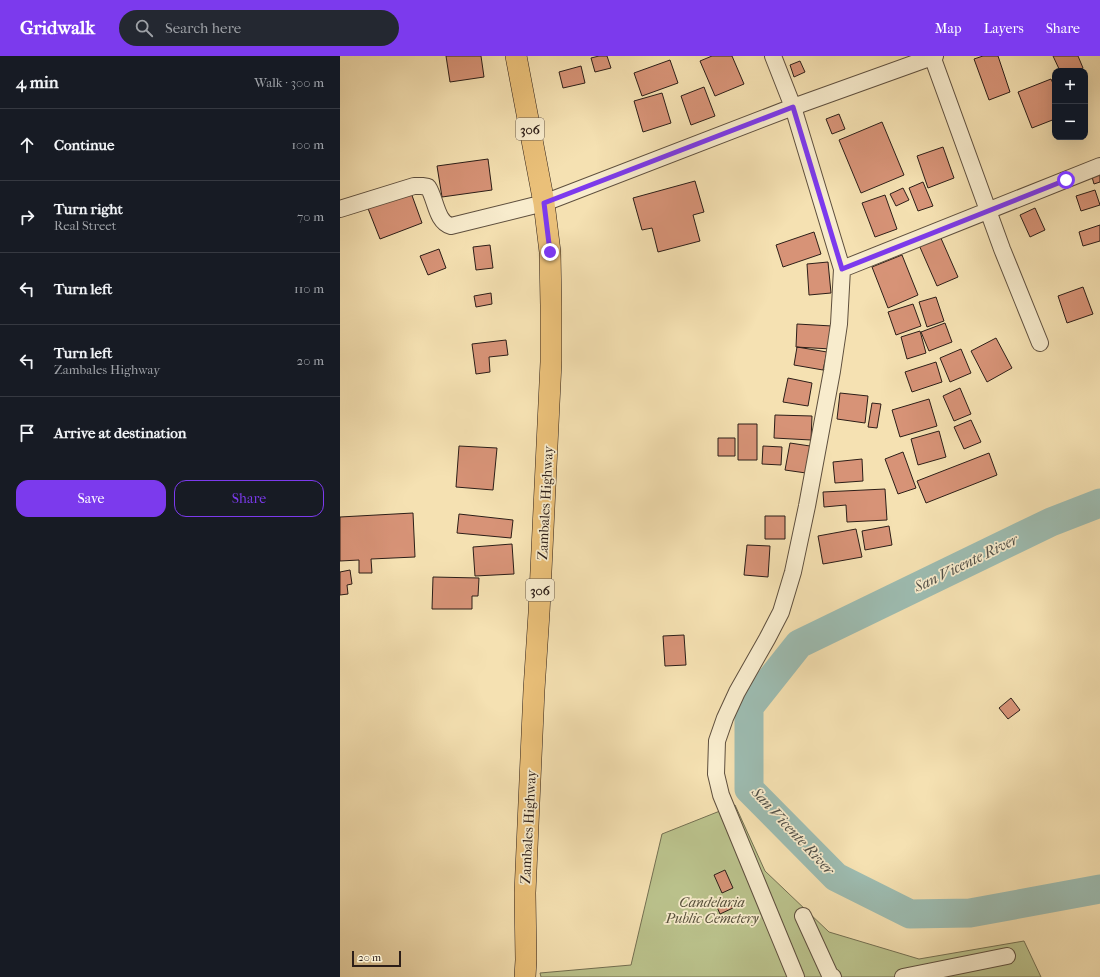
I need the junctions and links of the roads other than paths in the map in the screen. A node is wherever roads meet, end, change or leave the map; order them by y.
1 (516, 56) edge
2 (773, 56) edge
3 (933, 56) edge
4 (793, 107) junction
5 (1100, 166) edge
6 (544, 203) junction
7 (340, 208) edge
8 (988, 210) junction
9 (842, 269) junction
10 (1040, 343) dead end
11 (803, 916) dead end
12 (1007, 956) dead end
13 (525, 977) edge
14 (796, 977) edge
15 (833, 977) edge
16 (903, 977) edge

1 - 6 main road, Zambales Highway / 306
2 - 4 street
3 - 4 street
3 - 8 street
4 - 6 street
4 - 9 street
5 - 8 street
6 - 7 street
6 - 13 main road, Zambales Highway / 306
8 - 9 street
8 - 10 street
9 - 14 street
11 - 15 street
12 - 16 street

